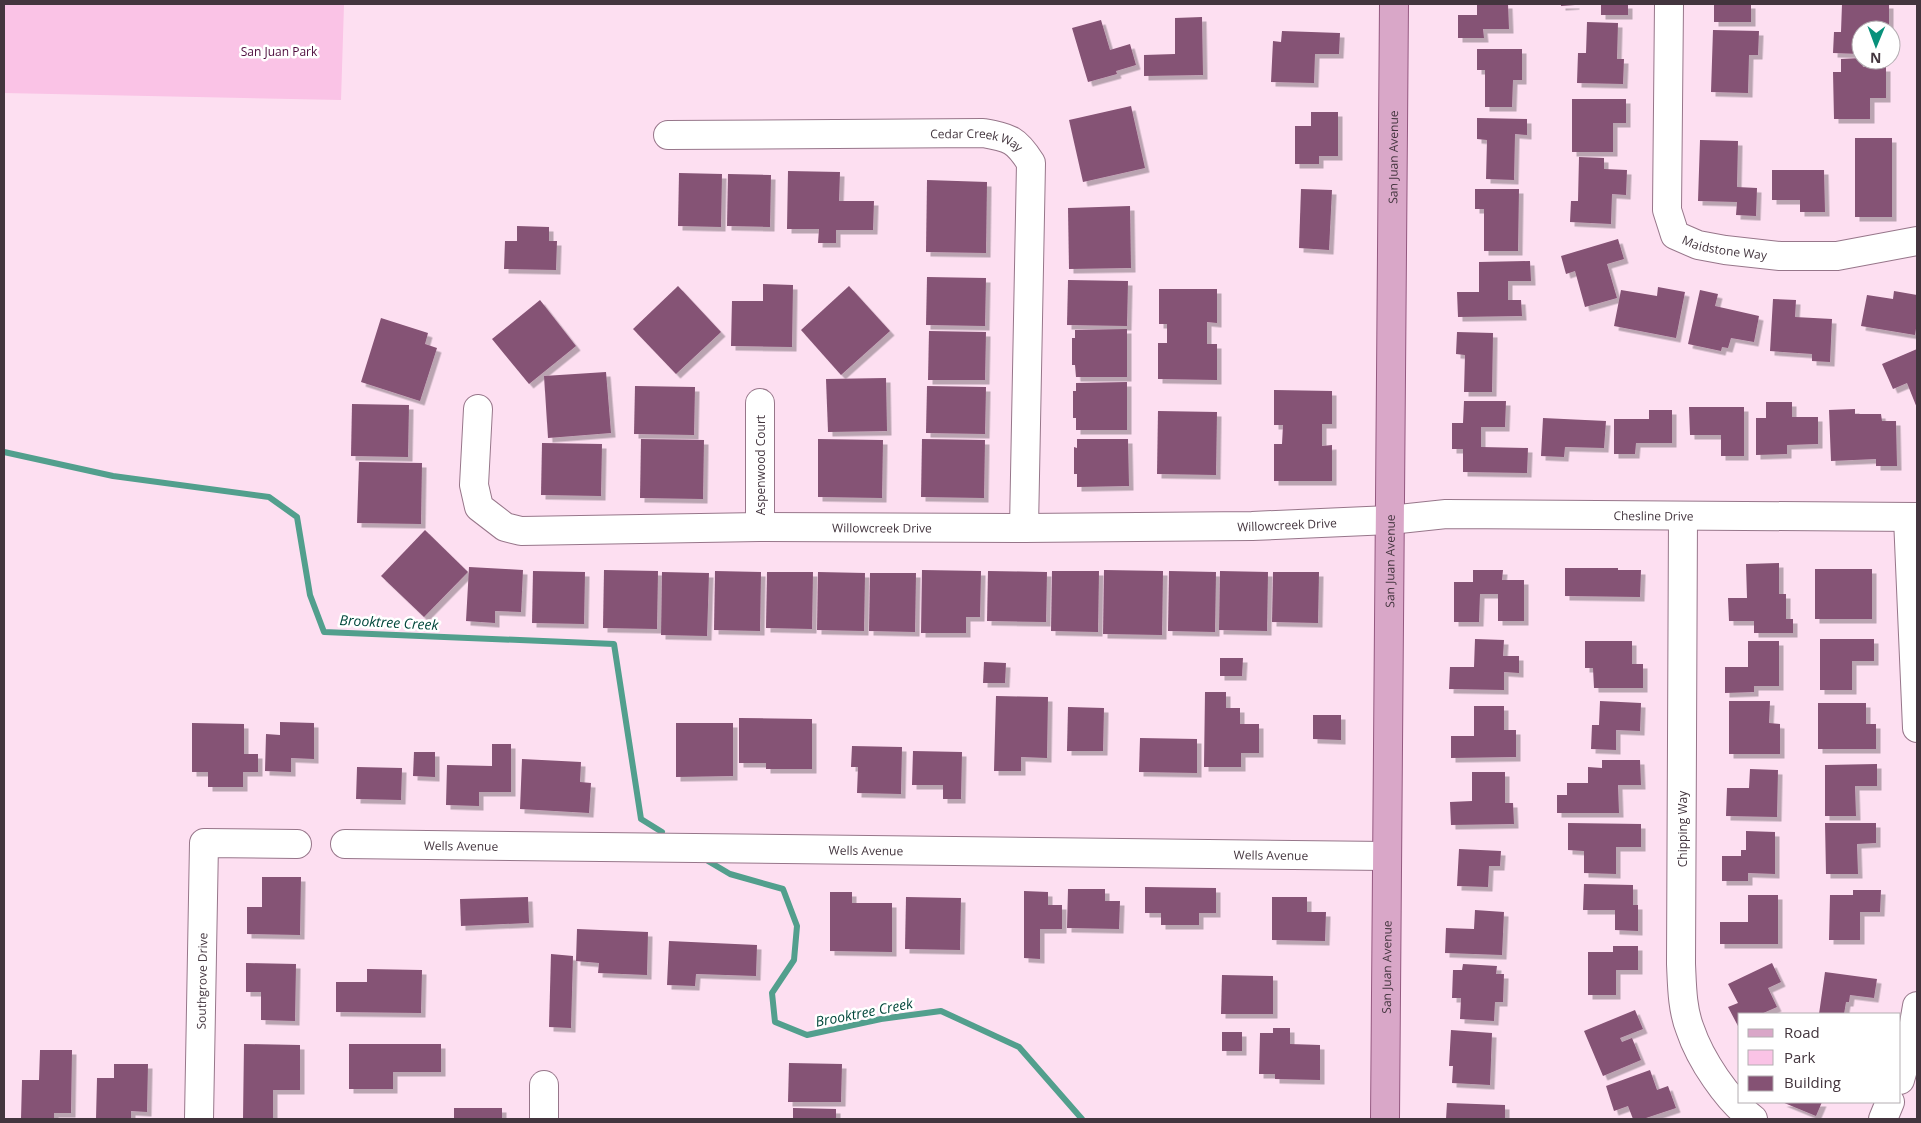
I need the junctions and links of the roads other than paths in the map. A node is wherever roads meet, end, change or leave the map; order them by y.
1 (1394, 4) edge
2 (1669, 4) edge
3 (668, 136) dead end
4 (1917, 241) edge
5 (760, 403) dead end
6 (478, 409) dead end
7 (1683, 516) junction
8 (1913, 518) edge
9 (1390, 520) junction
10 (760, 527) junction
11 (1024, 528) junction
12 (1917, 728) edge
13 (297, 844) dead end
14 (345, 844) dead end
15 (1386, 856) junction
16 (1917, 1006) edge
17 (1901, 1076) edge
18 (544, 1085) dead end
19 (1890, 1103) edge
20 (199, 1119) edge
21 (544, 1119) edge
22 (1385, 1119) edge
23 (1752, 1119) edge
24 (1883, 1119) edge

1 - 9 main road, San Juan Avenue
2 - 4 street, Maidstone Way
3 - 11 street, Cedar Creek Way
5 - 10 street, Aspenwood Court
6 - 10 street, Willowcreek Drive
7 - 8 street, Chesline Drive
7 - 9 street, Chesline Drive
7 - 23 street, Chipping Way
8 - 12 street
9 - 11 street, Willowcreek Drive
9 - 15 main road, San Juan Avenue
10 - 11 street, Willowcreek Drive
13 - 20 street, Southgrove Drive
14 - 15 street, Wells Avenue
15 - 22 main road, San Juan Avenue
16 - 17 street
18 - 21 street
19 - 24 street

